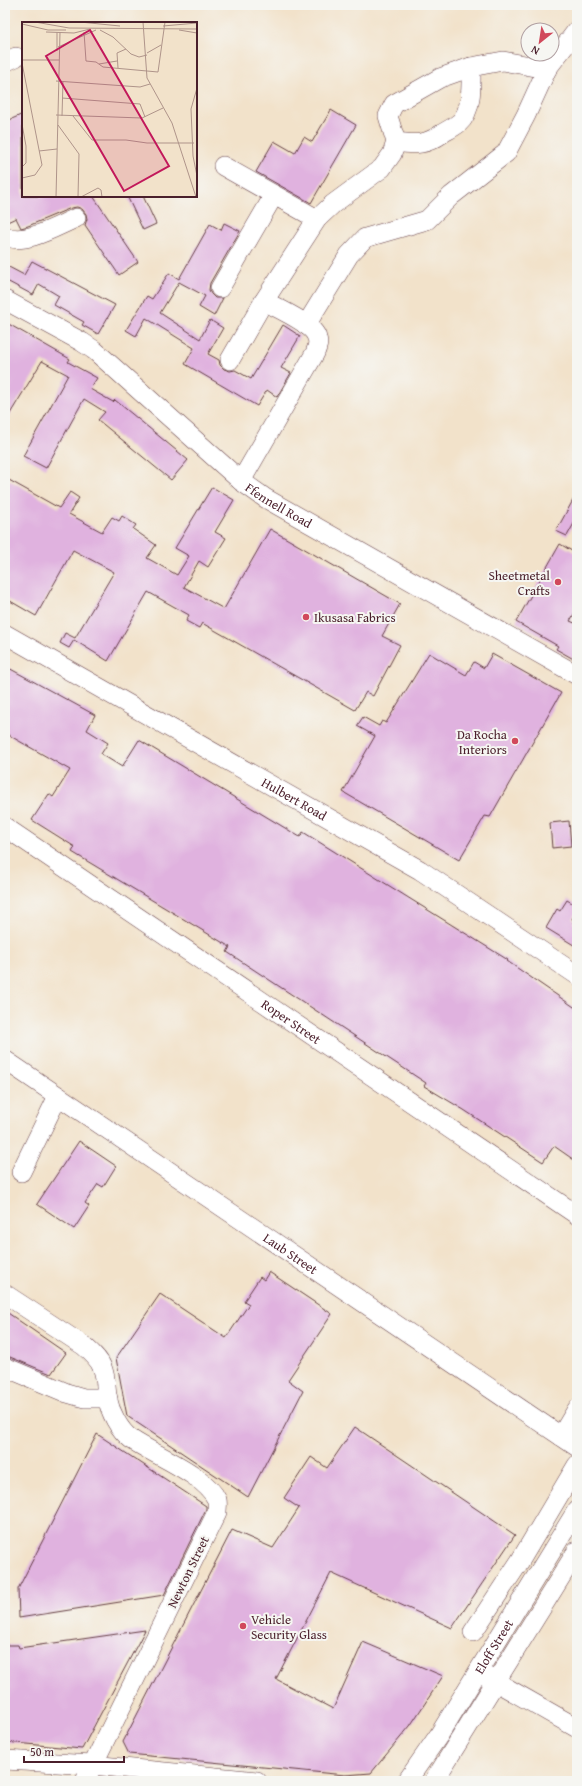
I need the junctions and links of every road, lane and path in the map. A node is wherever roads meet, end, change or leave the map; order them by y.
1 (577, 30) edge
2 (471, 67) junction
3 (547, 69) junction
4 (396, 142) junction
5 (223, 166) dead end
6 (274, 195) junction
7 (76, 218) dead end
8 (317, 219) junction
9 (5, 236) edge
10 (220, 288) dead end
11 (5, 300) edge
12 (264, 301) junction
13 (306, 325) junction
14 (230, 360) dead end
15 (241, 481) junction
16 (5, 634) edge
17 (577, 675) edge
18 (5, 827) edge
19 (577, 975) edge
20 (5, 1060) edge
21 (58, 1096) junction
22 (21, 1172) dead end
23 (577, 1215) edge
24 (5, 1294) edge
25 (5, 1366) edge
26 (108, 1398) junction
27 (577, 1409) edge
28 (560, 1436) junction
29 (577, 1447) edge
30 (577, 1465) edge
31 (577, 1510) edge
32 (577, 1551) edge
33 (473, 1632) dead end
34 (478, 1671) junction
35 (495, 1681) junction
36 (577, 1728) edge
37 (5, 1760) edge
38 (88, 1773) edge
39 (257, 1781) edge
40 (407, 1781) edge
41 (434, 1781) edge

1 - 3 street
2 - 3 street
2 - 4 street
2 - 4 street
3 - 13 street
4 - 8 street
5 - 6 street
6 - 8 street
6 - 10 street
7 - 9 street
8 - 12 street
11 - 15 street, Ffennell Road
12 - 13 street
12 - 14 street
13 - 15 street
15 - 17 street, Ffennell Road
16 - 19 street, Hulbert Road
18 - 23 street, Roper Street
20 - 21 street, Laub Street
21 - 22 street
21 - 28 street, Laub Street
24 - 26 street, Newton Street
25 - 26 street
26 - 38 street, Newton Street
27 - 28 street
28 - 29 street, Laub Street
30 - 33 street
31 - 34 street, Eloff Street
32 - 35 street, Eloff Street
34 - 35 street
34 - 40 street, Eloff Street
35 - 36 street
35 - 41 street, Eloff Street
37 - 38 street
38 - 39 street

